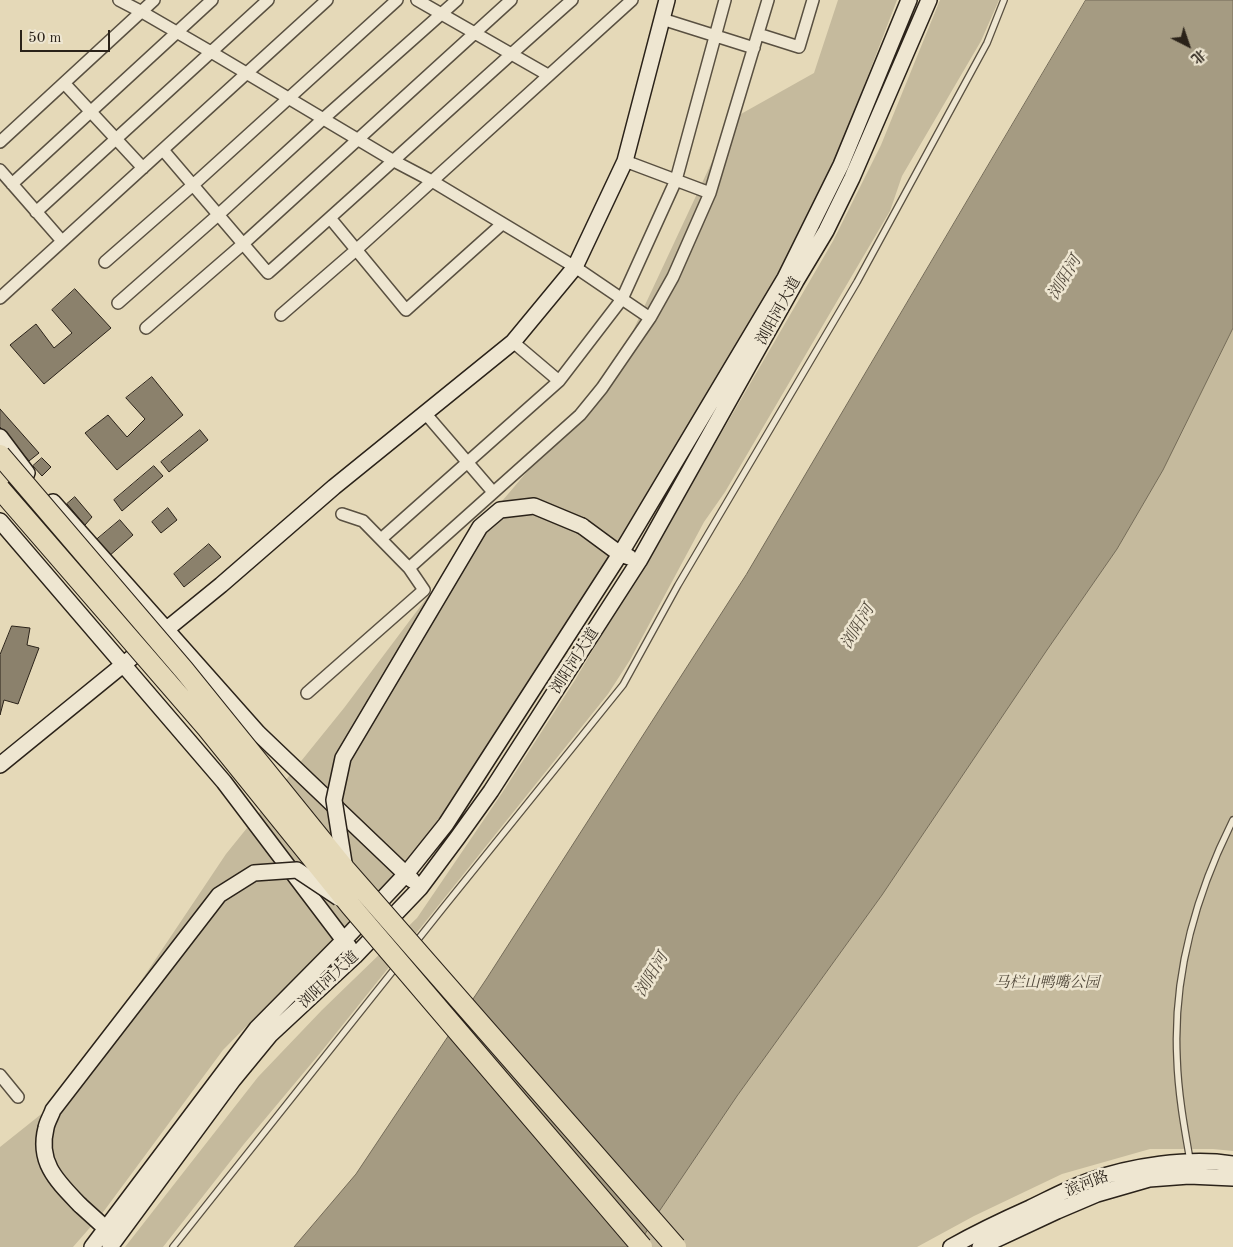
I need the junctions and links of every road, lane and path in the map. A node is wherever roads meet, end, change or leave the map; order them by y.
1 (119, 0) edge
2 (154, 0) edge
3 (212, 0) edge
4 (268, 0) edge
5 (327, 0) edge
6 (397, 0) edge
7 (417, 0) edge
8 (457, 0) edge
9 (511, 0) edge
10 (572, 0) edge
11 (632, 0) edge
12 (667, 0) edge
13 (726, 0) edge
14 (768, 0) edge
15 (813, 0) edge
16 (909, 0) edge
17 (929, 0) edge
18 (1004, 0) edge
19 (142, 12) junction
20 (441, 14) junction
21 (662, 19) junction
22 (176, 32) junction
23 (475, 33) junction
24 (758, 34) junction
25 (715, 36) junction
26 (754, 48) junction
27 (211, 52) junction
28 (511, 54) junction
29 (247, 73) junction
30 (548, 75) junction
31 (64, 83) junction
32 (289, 99) junction
33 (91, 112) junction
34 (323, 119) junction
35 (358, 139) junction
36 (116, 140) junction
37 (0, 142) edge
38 (163, 150) junction
39 (394, 161) junction
40 (625, 161) junction
41 (143, 168) junction
42 (0, 170) edge
43 (676, 180) junction
44 (432, 181) junction
45 (12, 184) junction
46 (194, 185) junction
47 (710, 193) junction
48 (36, 212) junction
49 (218, 215) junction
50 (330, 218) junction
51 (502, 224) junction
52 (62, 241) junction
53 (243, 244) junction
54 (356, 250) junction
55 (105, 262) dead end
56 (575, 267) junction
57 (0, 298) edge
58 (622, 299) junction
59 (118, 303) dead end
60 (281, 315) dead end
61 (650, 318) junction
62 (146, 328) dead end
63 (513, 342) junction
64 (559, 381) junction
65 (425, 413) junction
66 (0, 437) edge
67 (0, 455) edge
68 (468, 462) junction
69 (0, 489) edge
70 (493, 492) junction
71 (342, 514) dead end
72 (0, 521) edge
73 (381, 539) junction
74 (620, 554) junction
75 (639, 561) junction
76 (409, 568) junction
77 (166, 629) junction
78 (124, 664) junction
79 (307, 693) dead end
80 (0, 765) edge
81 (1233, 820) edge
82 (345, 869) junction
83 (406, 874) junction
84 (420, 888) junction
85 (350, 905) junction
86 (344, 940) junction
87 (355, 956) junction
88 (0, 1075) edge
89 (18, 1097) dead end
90 (1190, 1162) junction
91 (1233, 1164) edge
92 (1233, 1178) edge
93 (111, 1238) edge
94 (92, 1247) edge
95 (173, 1247) edge
96 (642, 1247) edge
97 (676, 1247) edge
98 (951, 1247) edge
99 (980, 1247) edge

1 - 19 street
2 - 19 street
3 - 22 street
4 - 27 street
5 - 29 street
6 - 32 street
7 - 20 street
8 - 20 street
9 - 23 street
10 - 28 street
11 - 30 street
12 - 21 main road
13 - 25 street
14 - 24 street
15 - 24 street
16 - 74 main road, 浏阳河大道
17 - 75 main road, 浏阳河大道
18 - 95 lane
19 - 22 street
19 - 31 street
20 - 23 street
20 - 34 street
21 - 25 street
21 - 40 main road
22 - 27 street
22 - 33 street
23 - 28 street
23 - 35 street
24 - 26 street
25 - 26 street
25 - 43 street
26 - 47 street
27 - 29 street
27 - 36 street
28 - 30 street
28 - 39 street
29 - 32 street
29 - 38 street
30 - 44 street
31 - 33 street
31 - 37 street
32 - 34 street
32 - 46 street
33 - 36 street
33 - 45 street
34 - 35 street
34 - 49 street
35 - 39 street
35 - 53 street
36 - 41 street
36 - 48 street
38 - 41 street
38 - 46 street
39 - 44 street
39 - 50 street
40 - 43 street
40 - 56 main road
41 - 52 street
42 - 45 street
43 - 47 street
43 - 58 street
44 - 51 street
44 - 54 street
45 - 48 street
46 - 49 street
46 - 55 street
47 - 61 street
48 - 52 street
49 - 53 street
49 - 59 street
50 - 53 street
50 - 54 street
51 - 54 street
51 - 56 street
52 - 57 street
53 - 62 street
54 - 60 street
56 - 58 street
56 - 63 main road
58 - 61 street
58 - 64 street
61 - 70 street
63 - 64 street
63 - 65 main road
64 - 68 street
65 - 68 street
65 - 77 main road
66 - 77 main road
67 - 82 highway, bridge
68 - 70 street
68 - 73 street
69 - 85 highway, bridge
70 - 76 street
71 - 73 street
72 - 78 main road
73 - 76 street
74 - 75 main road
74 - 82 main road, bridge
74 - 83 main road, 浏阳河大道
75 - 84 main road, 浏阳河大道
76 - 79 street
77 - 78 main road
77 - 83 main road
78 - 80 main road
78 - 86 main road
81 - 90 lane
82 - 97 highway, bridge
83 - 84 main road
83 - 86 main road, 浏阳河大道
84 - 87 main road, 浏阳河大道
85 - 93 main road, bridge
85 - 96 highway, bridge
86 - 87 main road
86 - 93 main road, 浏阳河大道
87 - 93 main road, 浏阳河大道
88 - 89 street
90 - 91 main road, 滨河路
90 - 98 main road, 滨河路
92 - 99 main road, 滨河路
93 - 94 main road, 浏阳河大道

